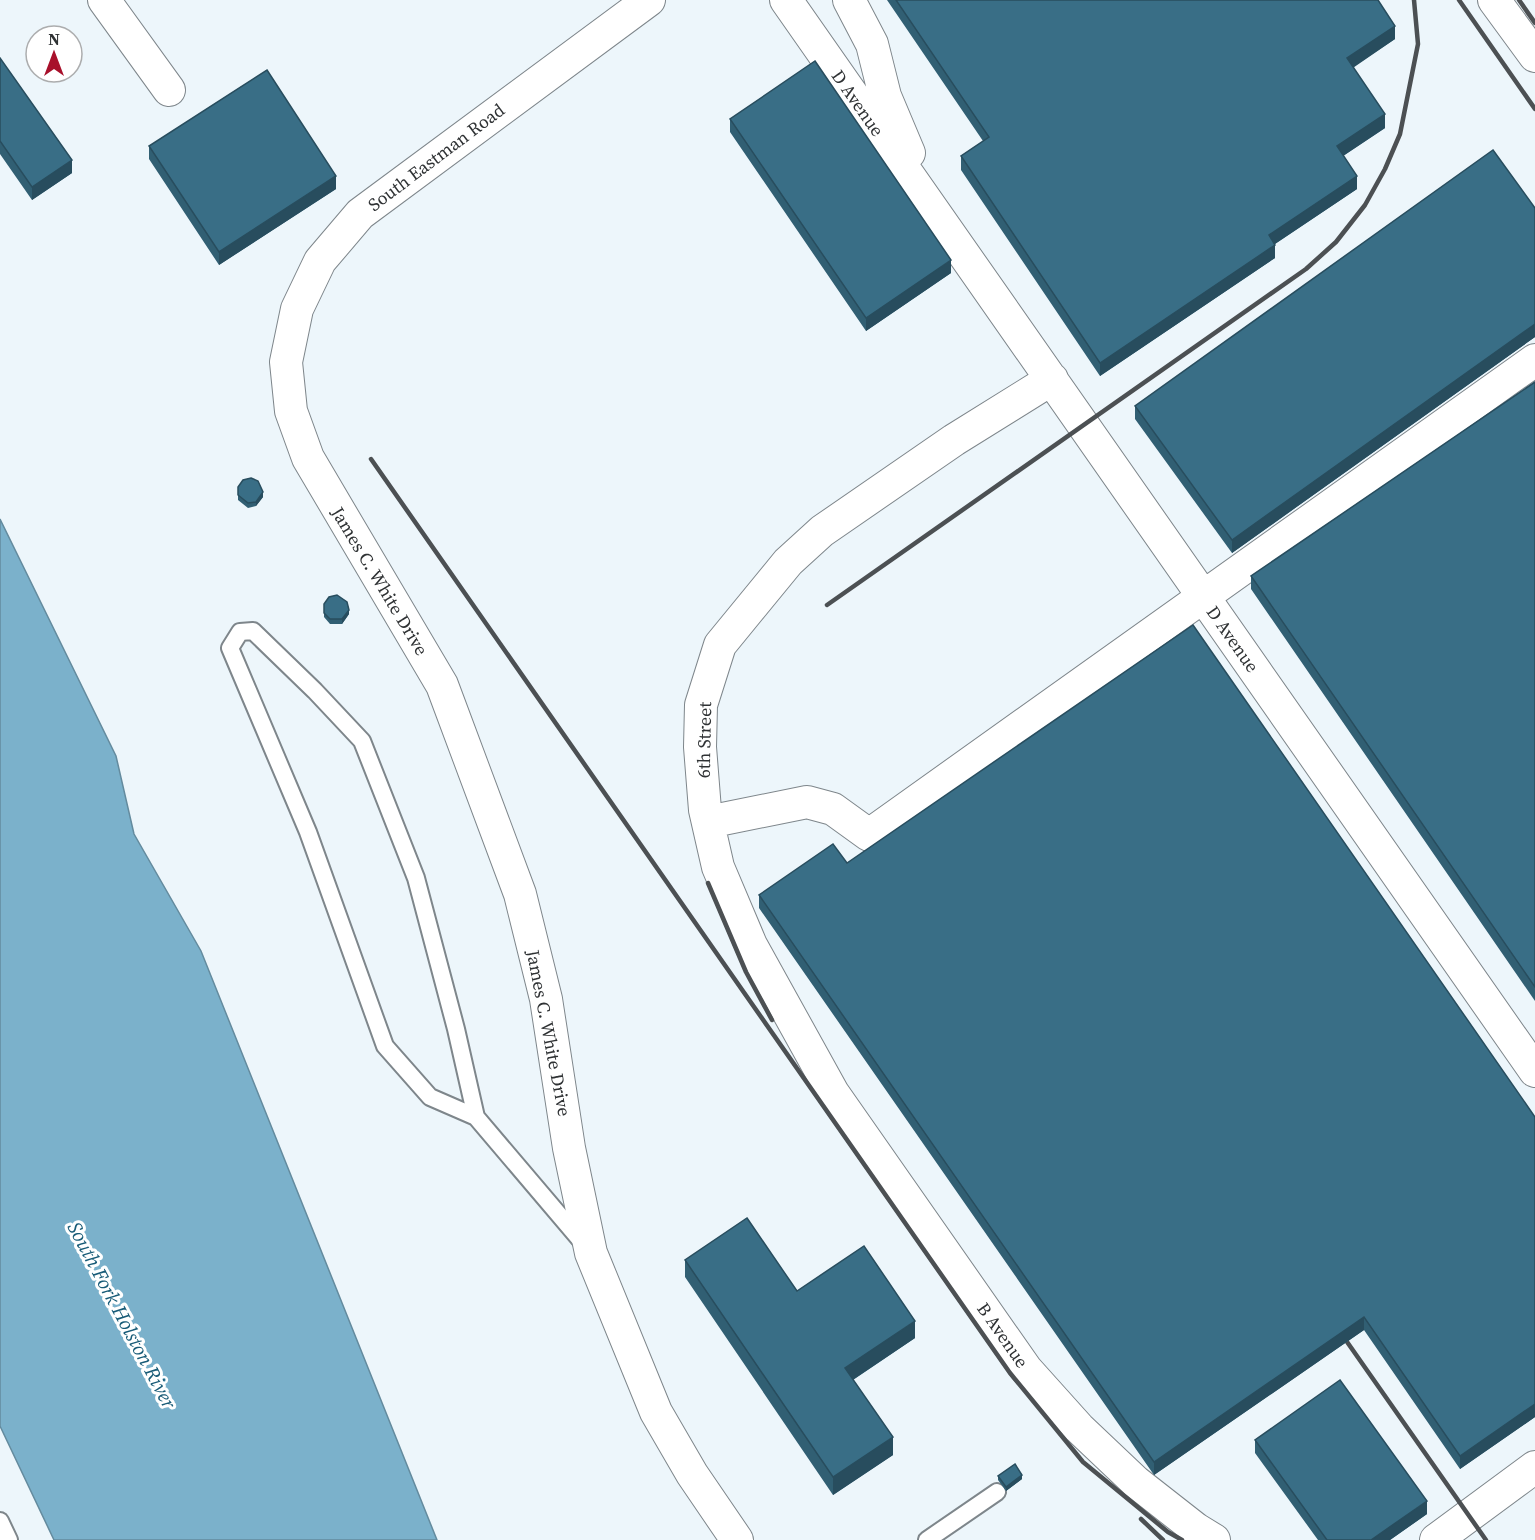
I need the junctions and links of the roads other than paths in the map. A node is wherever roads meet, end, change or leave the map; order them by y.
1 (104, 0) edge
2 (649, 0) edge
3 (786, 0) edge
4 (849, 0) edge
5 (1494, 0) edge
6 (1535, 56) edge
7 (169, 90) dead end
8 (931, 207) junction
9 (1535, 360) edge
10 (286, 362) joint
11 (1052, 379) junction
12 (1204, 596) junction
13 (708, 822) junction
14 (1535, 1071) edge
15 (833, 1093) joint
16 (476, 1117) junction
17 (591, 1253) junction
18 (1535, 1467) edge
19 (997, 1492) dead end
20 (0, 1521) edge
21 (9, 1540) edge
22 (737, 1540) edge
23 (927, 1540) edge
24 (1214, 1540) edge
25 (1436, 1540) edge

1 - 7 street
2 - 10 street, South Eastman Road
3 - 8 street, D Avenue
4 - 8 street, D Avenue
5 - 6 street
8 - 11 street, D Avenue
9 - 12 street
10 - 17 street, James C. White Drive
11 - 12 street, D Avenue
11 - 13 street, 6th Street
12 - 13 street
12 - 14 street, D Avenue
13 - 15 street, 6th Street
15 - 24 street, B Avenue
16 - 16 lane
16 - 17 lane
17 - 22 street, James C. White Drive
18 - 25 street
19 - 23 lane
20 - 21 lane

